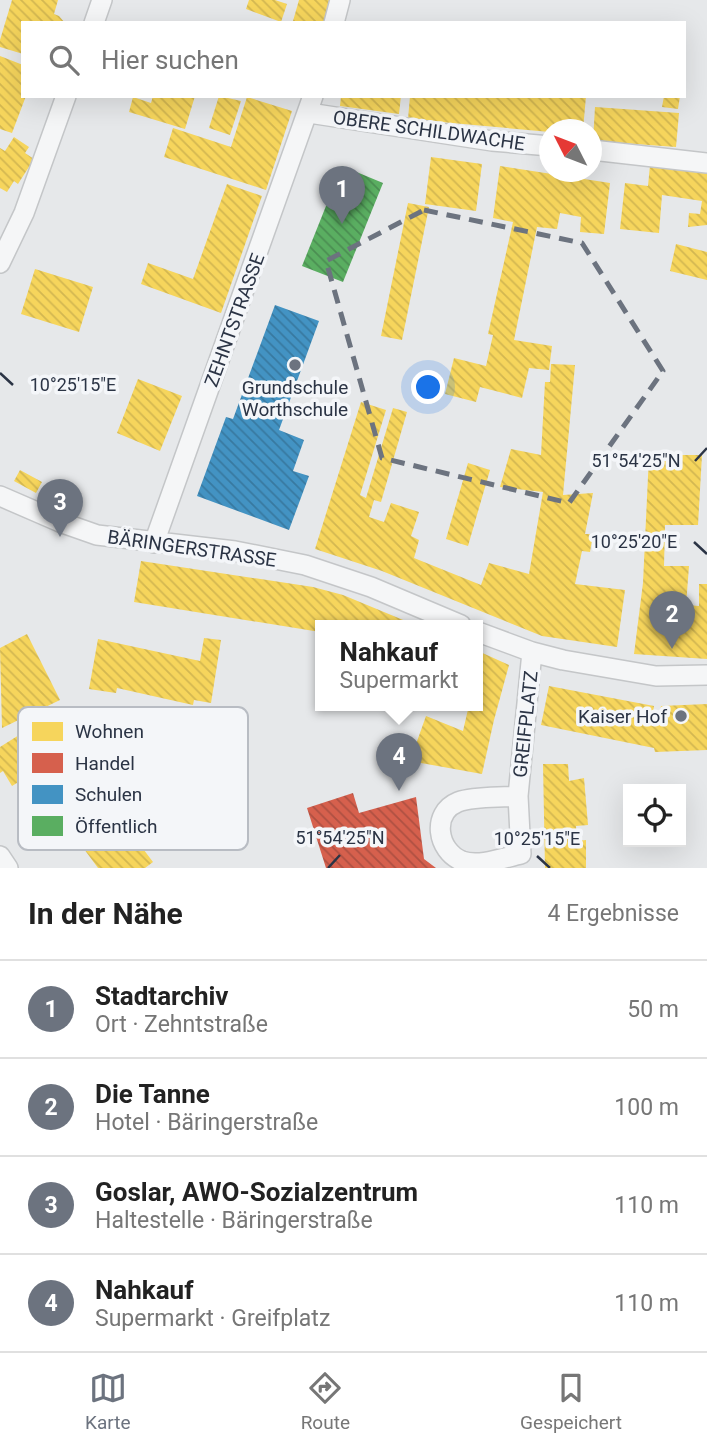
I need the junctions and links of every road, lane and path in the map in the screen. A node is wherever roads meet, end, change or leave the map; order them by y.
1 (102, 0) edge
2 (340, 0) edge
3 (95, 21) edge
4 (335, 21) edge
5 (65, 98) edge
6 (311, 104) edge
7 (539, 145) edge
8 (602, 151) edge
9 (707, 163) edge
10 (0, 263) edge
11 (1, 495) edge
12 (154, 543) junction
13 (449, 620) edge
14 (483, 634) edge
15 (532, 652) junction
16 (707, 675) edge
17 (518, 796) junction
18 (0, 856) edge
19 (522, 861) edge
20 (8, 868) edge

1 - 3 street
2 - 4 street
5 - 10 street
6 - 7 street, OBERE SCHILDWACHE
6 - 12 street, ZEHNTSTRASSE
8 - 9 street
11 - 12 street, BÄRINGERSTRASSE
12 - 13 street, BÄRINGERSTRASSE
14 - 15 street
15 - 16 street
15 - 17 street, GREIFPLATZ
17 - 19 street, GREIFPLATZ
17 - 19 street, GREIFPLATZ
18 - 20 street

